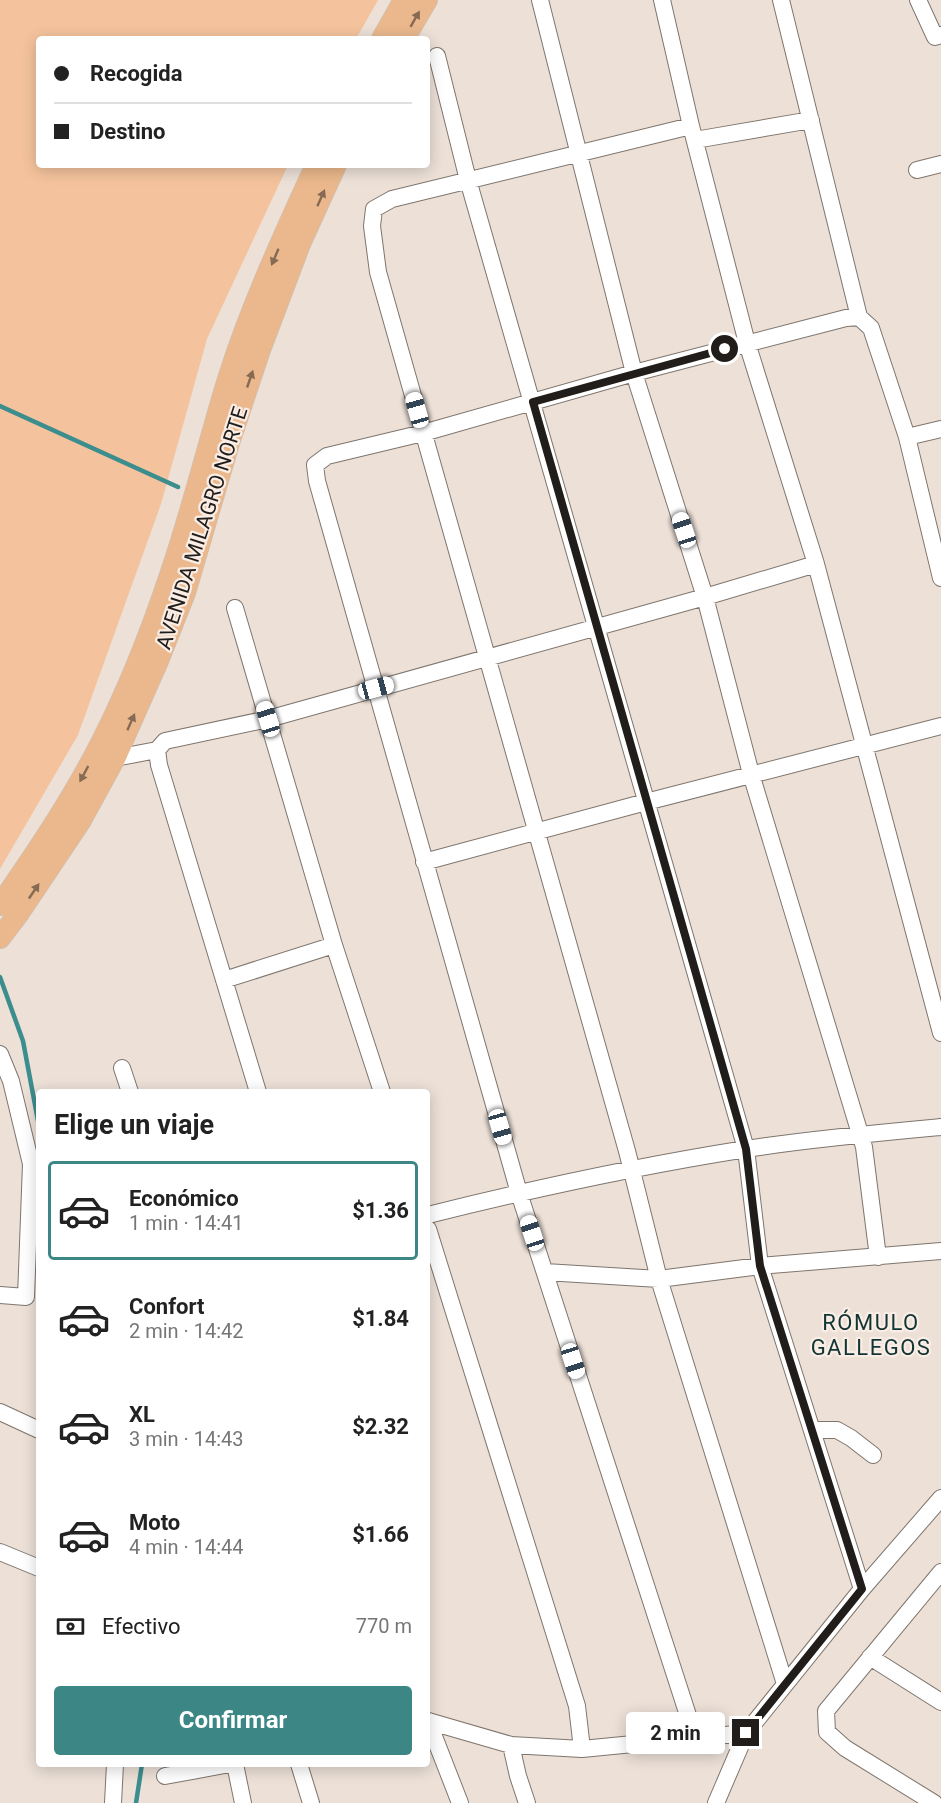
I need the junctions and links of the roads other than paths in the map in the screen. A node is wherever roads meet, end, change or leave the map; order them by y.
1 (404, 0) edge
2 (427, 0) edge
3 (540, 0) edge
4 (662, 0) edge
5 (781, 0) edge
6 (918, 0) edge
7 (941, 34) edge
8 (384, 36) edge
9 (406, 36) edge
10 (437, 56) dead end
11 (811, 120) junction
12 (693, 133) junction
13 (579, 154) junction
14 (941, 164) edge
15 (315, 168) edge
16 (335, 168) edge
17 (917, 170) dead end
18 (468, 180) junction
19 (859, 317) junction
20 (747, 343) junction
21 (634, 373) junction
22 (533, 402) junction
23 (941, 429) edge
24 (423, 433) junction
25 (907, 437) junction
26 (816, 564) junction
27 (941, 578) edge
28 (705, 597) junction
29 (235, 608) dead end
30 (596, 627) junction
31 (487, 657) junction
32 (376, 688) junction
33 (268, 719) junction
34 (941, 726) edge
35 (866, 746) junction
36 (157, 750) junction
37 (115, 758) junction
38 (751, 774) junction
39 (646, 802) junction
40 (536, 833) junction
41 (424, 862) junction
42 (0, 905) edge
43 (0, 938) edge
44 (333, 945) junction
45 (224, 980) junction
46 (941, 1033) edge
47 (0, 1054) edge
48 (122, 1068) dead end
49 (129, 1089) edge
50 (257, 1089) edge
51 (381, 1089) edge
52 (941, 1127) edge
53 (860, 1134) junction
54 (746, 1149) junction
55 (632, 1171) junction
56 (519, 1193) junction
57 (430, 1215) edge
58 (430, 1235) edge
59 (941, 1251) edge
60 (878, 1257) junction
61 (760, 1266) junction
62 (545, 1272) junction
63 (659, 1279) junction
64 (0, 1295) edge
65 (32, 1300) edge
66 (0, 1412) edge
67 (36, 1429) edge
68 (812, 1430) junction
69 (873, 1455) dead end
70 (941, 1498) edge
71 (0, 1552) edge
72 (36, 1567) edge
73 (941, 1572) edge
74 (862, 1589) junction
75 (934, 1594) edge
76 (870, 1658) junction
77 (785, 1684) junction
78 (941, 1702) edge
79 (430, 1722) edge
80 (430, 1726) edge
81 (746, 1733) junction
82 (696, 1737) junction
83 (511, 1744) junction
84 (582, 1749) junction
85 (115, 1767) edge
86 (214, 1767) edge
87 (236, 1767) edge
88 (300, 1767) edge
89 (165, 1776) dead end
90 (113, 1803) edge
91 (243, 1803) edge
92 (311, 1803) edge
93 (460, 1803) edge
94 (527, 1803) edge
95 (716, 1803) edge
96 (934, 1803) edge

1 - 8 main road
9 -> 2 main road
3 - 13 street
4 - 12 street
5 - 11 street
6 - 7 street
10 - 18 street
11 - 12 street
11 - 19 street
12 - 13 street
12 - 20 street
13 - 18 street
13 - 21 street
14 - 17 street
15 -> 42 main road, AVENIDA MILAGRO NORTE
37 -> 16 main road, AVENIDA MILAGRO NORTE
18 - 22 street
18 - 24 street
19 - 20 street
19 - 25 street
20 - 21 street
20 - 26 street
21 - 22 street
21 - 28 street
22 - 24 street
22 - 30 street
23 - 25 street
24 - 31 street
24 - 32 street
25 - 27 street
26 - 28 street
26 - 35 street
28 - 30 street
28 - 38 street
29 - 33 street
30 - 31 street
30 - 39 street
31 - 32 street
31 - 40 street
32 - 33 street
32 - 41 street
33 - 36 street
33 - 44 street
34 - 35 street
35 - 38 street
35 - 46 street
36 - 37 street
36 - 45 street
43 -> 37 main road, AVENIDA MILAGRO NORTE
38 - 39 street
38 - 53 street
39 - 40 street
39 - 54 street
40 - 41 street
40 - 55 street
41 - 56 street
44 - 45 street
44 - 51 street
45 - 50 street
47 - 65 street
48 - 49 street
52 - 53 street
53 - 54 street
53 - 60 street
54 - 55 street
54 - 61 street
55 - 56 street
55 - 63 street
56 - 57 street
56 - 62 street
58 - 84 street
59 - 60 street
60 - 61 street
61 - 63 street
61 - 68 street
62 - 63 street
62 - 82 street
63 - 77 street
64 - 65 street
66 - 67 street
68 - 69 street
68 - 74 street
70 - 74 street
71 - 72 street
73 - 75 street
74 - 77 street
75 - 76 street
76 - 78 street
76 - 96 street
77 - 81 street
79 - 83 street
80 - 93 street
81 - 82 street
81 - 95 street
82 - 84 street
83 - 84 street
83 - 94 street
85 - 90 street
86 - 89 street
87 - 91 street
88 - 92 street

